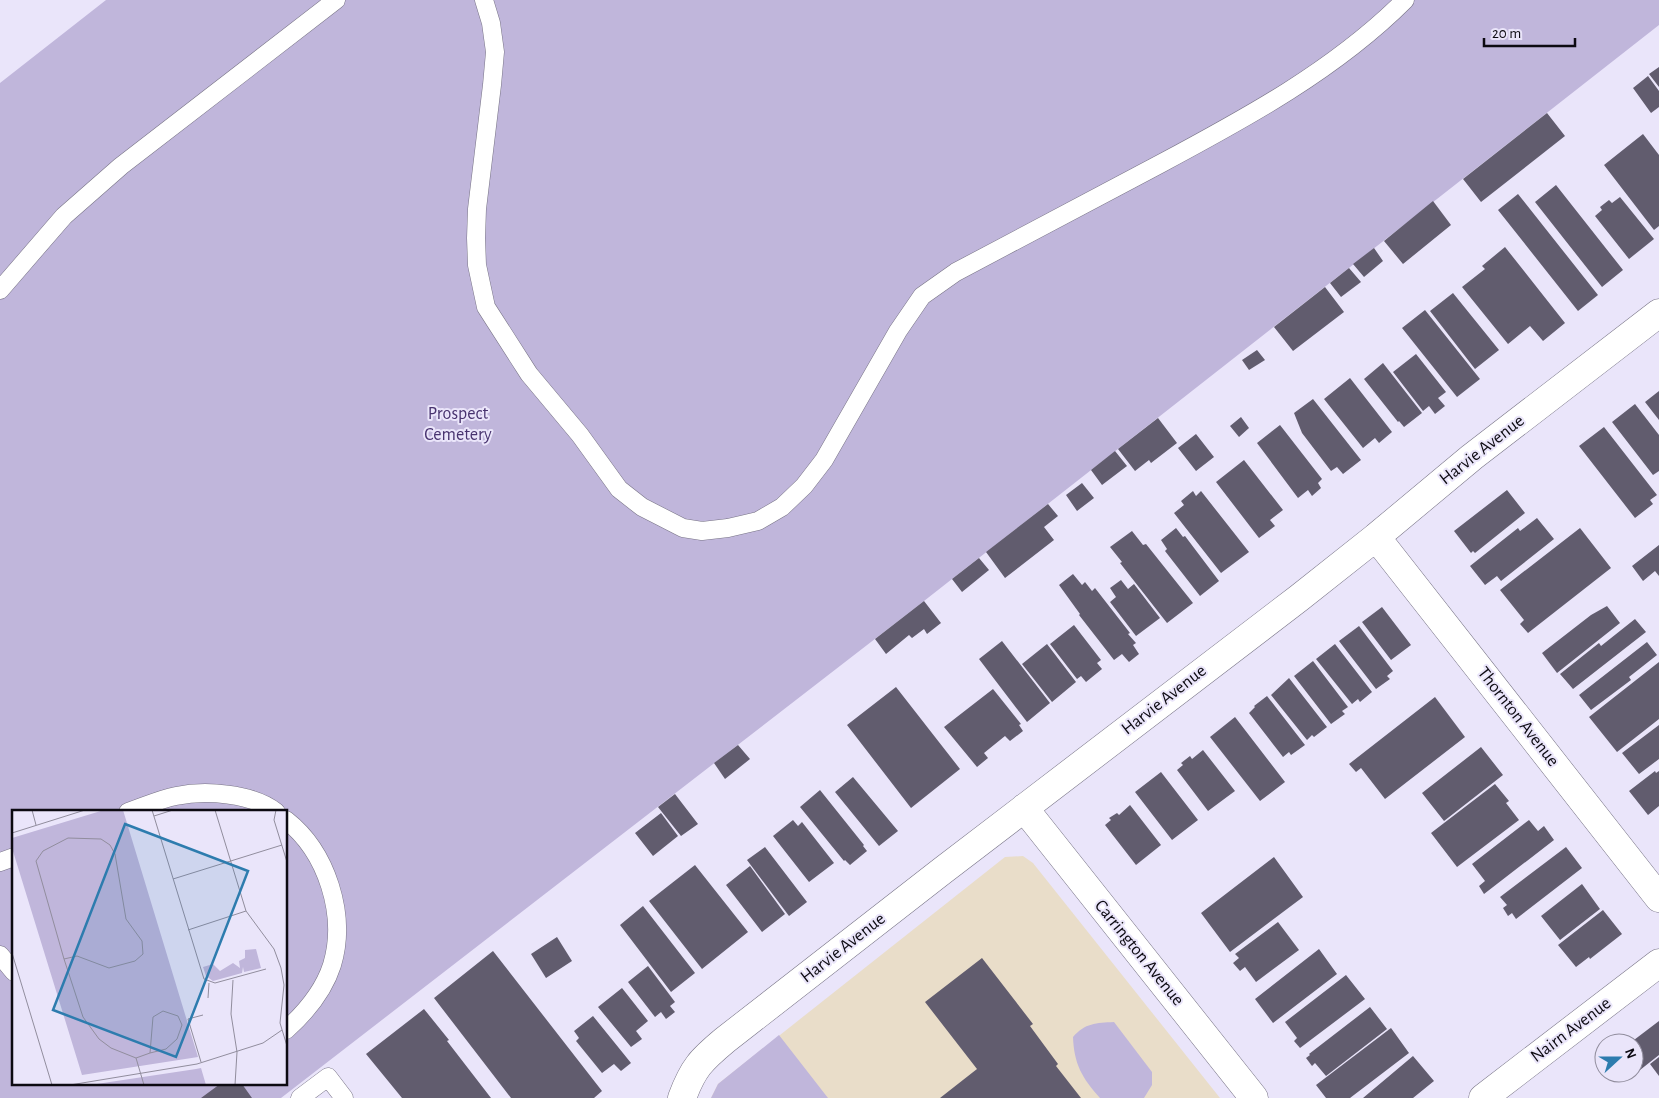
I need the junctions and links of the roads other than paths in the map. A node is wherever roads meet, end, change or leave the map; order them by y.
1 (336, 0) edge
2 (484, 0) edge
3 (1405, 0) edge
4 (0, 290) edge
5 (1659, 313) edge
6 (1376, 537) junction
7 (1024, 808) junction
8 (134, 810) edge
9 (273, 810) edge
10 (288, 821) edge
11 (12, 858) edge
12 (0, 862) edge
13 (1659, 898) edge
14 (0, 955) edge
15 (1659, 963) edge
16 (12, 970) edge
17 (288, 1028) edge
18 (300, 1098) edge
19 (344, 1098) edge
20 (682, 1098) edge
21 (1254, 1098) edge
22 (1483, 1098) edge

1 - 4 lane
2 - 3 lane
5 - 6 street, Harvie Avenue
6 - 7 street, Harvie Avenue
6 - 13 street, Thornton Avenue
7 - 20 street, Harvie Avenue
7 - 21 street, Carrington Avenue
8 - 9 lane
10 - 17 lane
11 - 12 lane
14 - 16 lane
15 - 22 street, Nairn Avenue
18 - 19 lane

